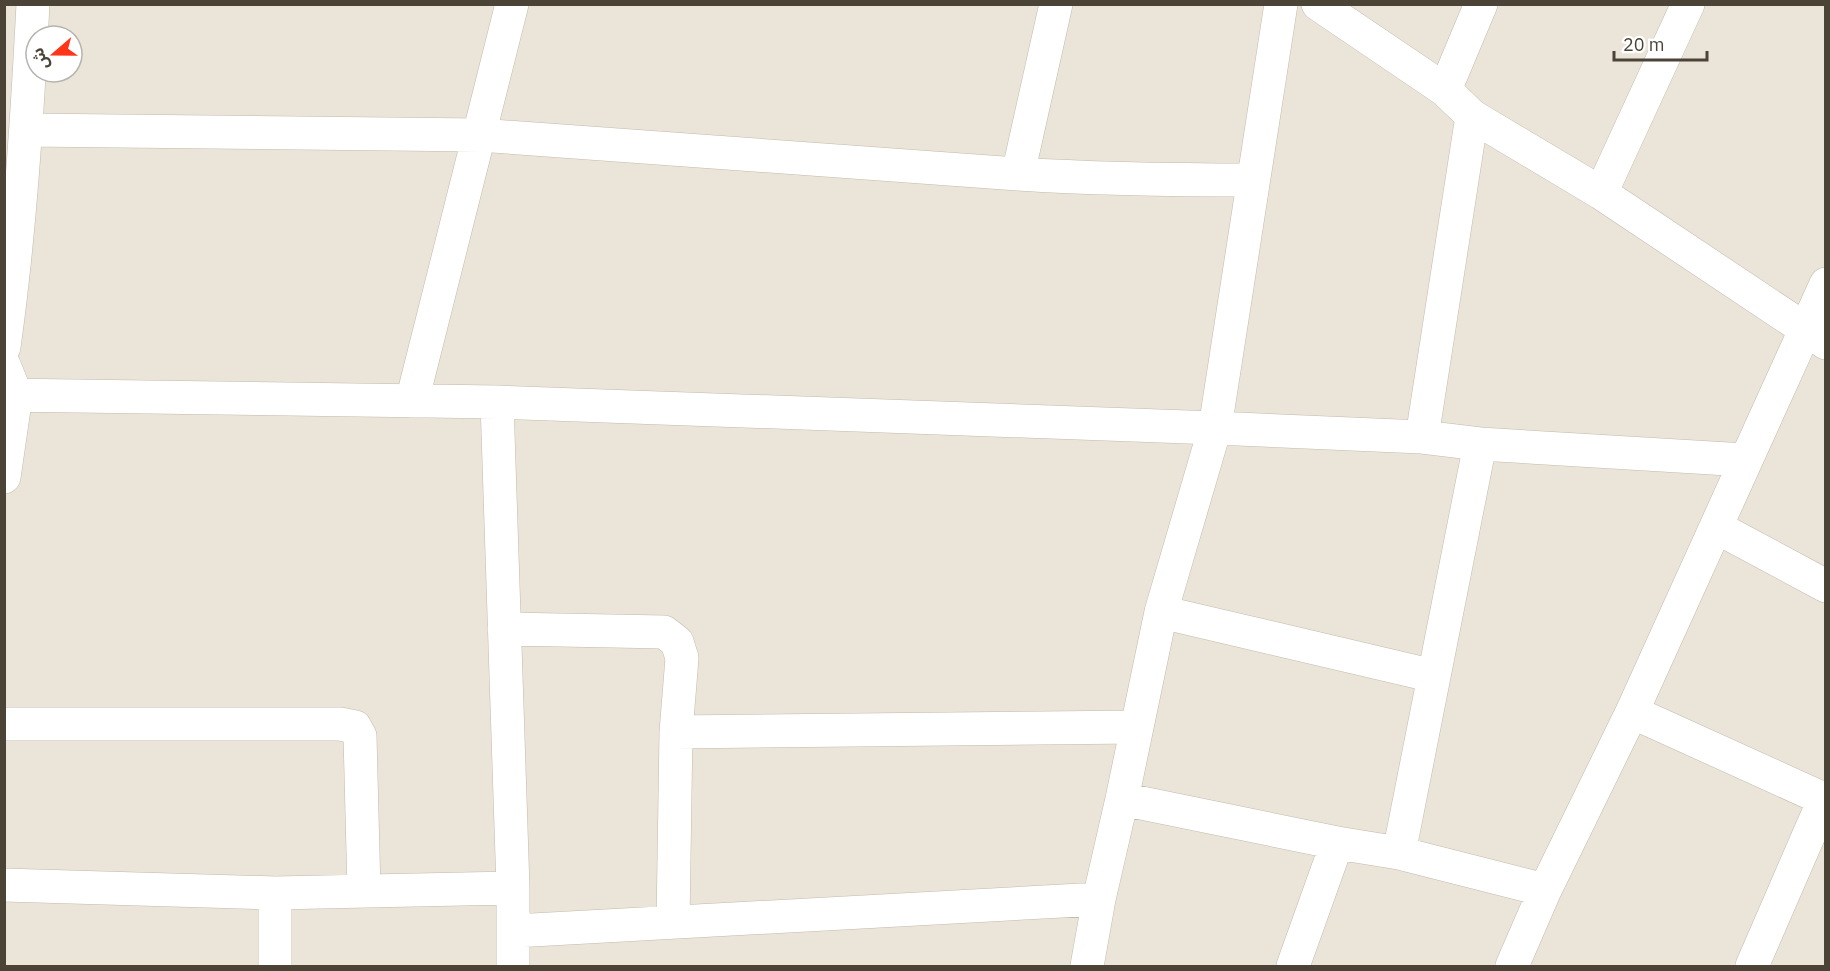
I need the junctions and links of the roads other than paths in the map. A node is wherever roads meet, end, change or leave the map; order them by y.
1 (33, 4) edge
2 (512, 4) edge
3 (1056, 4) edge
4 (1281, 4) edge
5 (1318, 4) edge
6 (1481, 4) edge
7 (1688, 4) edge
8 (1445, 90) junction
9 (1473, 116) junction
10 (27, 130) junction
11 (478, 135) junction
12 (1018, 174) junction
13 (1253, 180) junction
14 (1601, 193) junction
15 (1826, 284) edge
16 (1815, 336) edge
17 (4, 347) edge
18 (8, 385) edge
19 (412, 401) junction
20 (497, 402) junction
21 (1215, 428) junction
22 (1422, 437) junction
23 (1480, 444) junction
24 (1746, 460) junction
25 (4, 477) edge
26 (1716, 527) junction
27 (1826, 586) edge
28 (1161, 612) junction
29 (504, 629) junction
30 (1434, 676) junction
31 (1632, 712) junction
32 (4, 724) edge
33 (1137, 727) junction
34 (676, 732) junction
35 (1122, 799) junction
36 (1825, 800) edge
37 (1337, 843) junction
38 (1399, 853) junction
39 (4, 885) edge
40 (513, 888) junction
41 (1545, 890) junction
42 (364, 891) junction
43 (275, 893) junction
44 (1099, 899) junction
45 (673, 922) junction
46 (514, 931) junction
47 (275, 966) edge
48 (513, 966) edge
49 (1087, 966) edge
50 (1293, 966) edge
51 (1512, 966) edge
52 (1752, 966) edge

1 - 10 street
2 - 11 street
3 - 12 street
4 - 13 street
5 - 8 street
6 - 8 street
7 - 14 street
8 - 9 street
9 - 14 street
9 - 22 street
10 - 11 street
10 - 17 street
11 - 12 street
11 - 19 street
12 - 13 street
13 - 21 street
14 - 16 street
15 - 16 street
16 - 24 street
18 - 19 street
18 - 25 street
19 - 20 street
20 - 21 street
20 - 29 street
21 - 22 street
21 - 28 street
22 - 23 street
23 - 24 street
23 - 30 street
24 - 26 street
26 - 27 street
26 - 31 street
28 - 30 street
28 - 33 street
29 - 34 street
29 - 40 street
30 - 38 street
31 - 36 street
31 - 41 street
32 - 42 street
33 - 34 street
33 - 35 street
34 - 45 street
35 - 37 street
35 - 44 street
36 - 52 street
37 - 38 street
37 - 50 street
38 - 41 street
39 - 43 street
40 - 42 street
40 - 46 street
41 - 51 street
42 - 43 street
43 - 47 street
44 - 45 street
44 - 49 street
45 - 46 street
46 - 48 street

